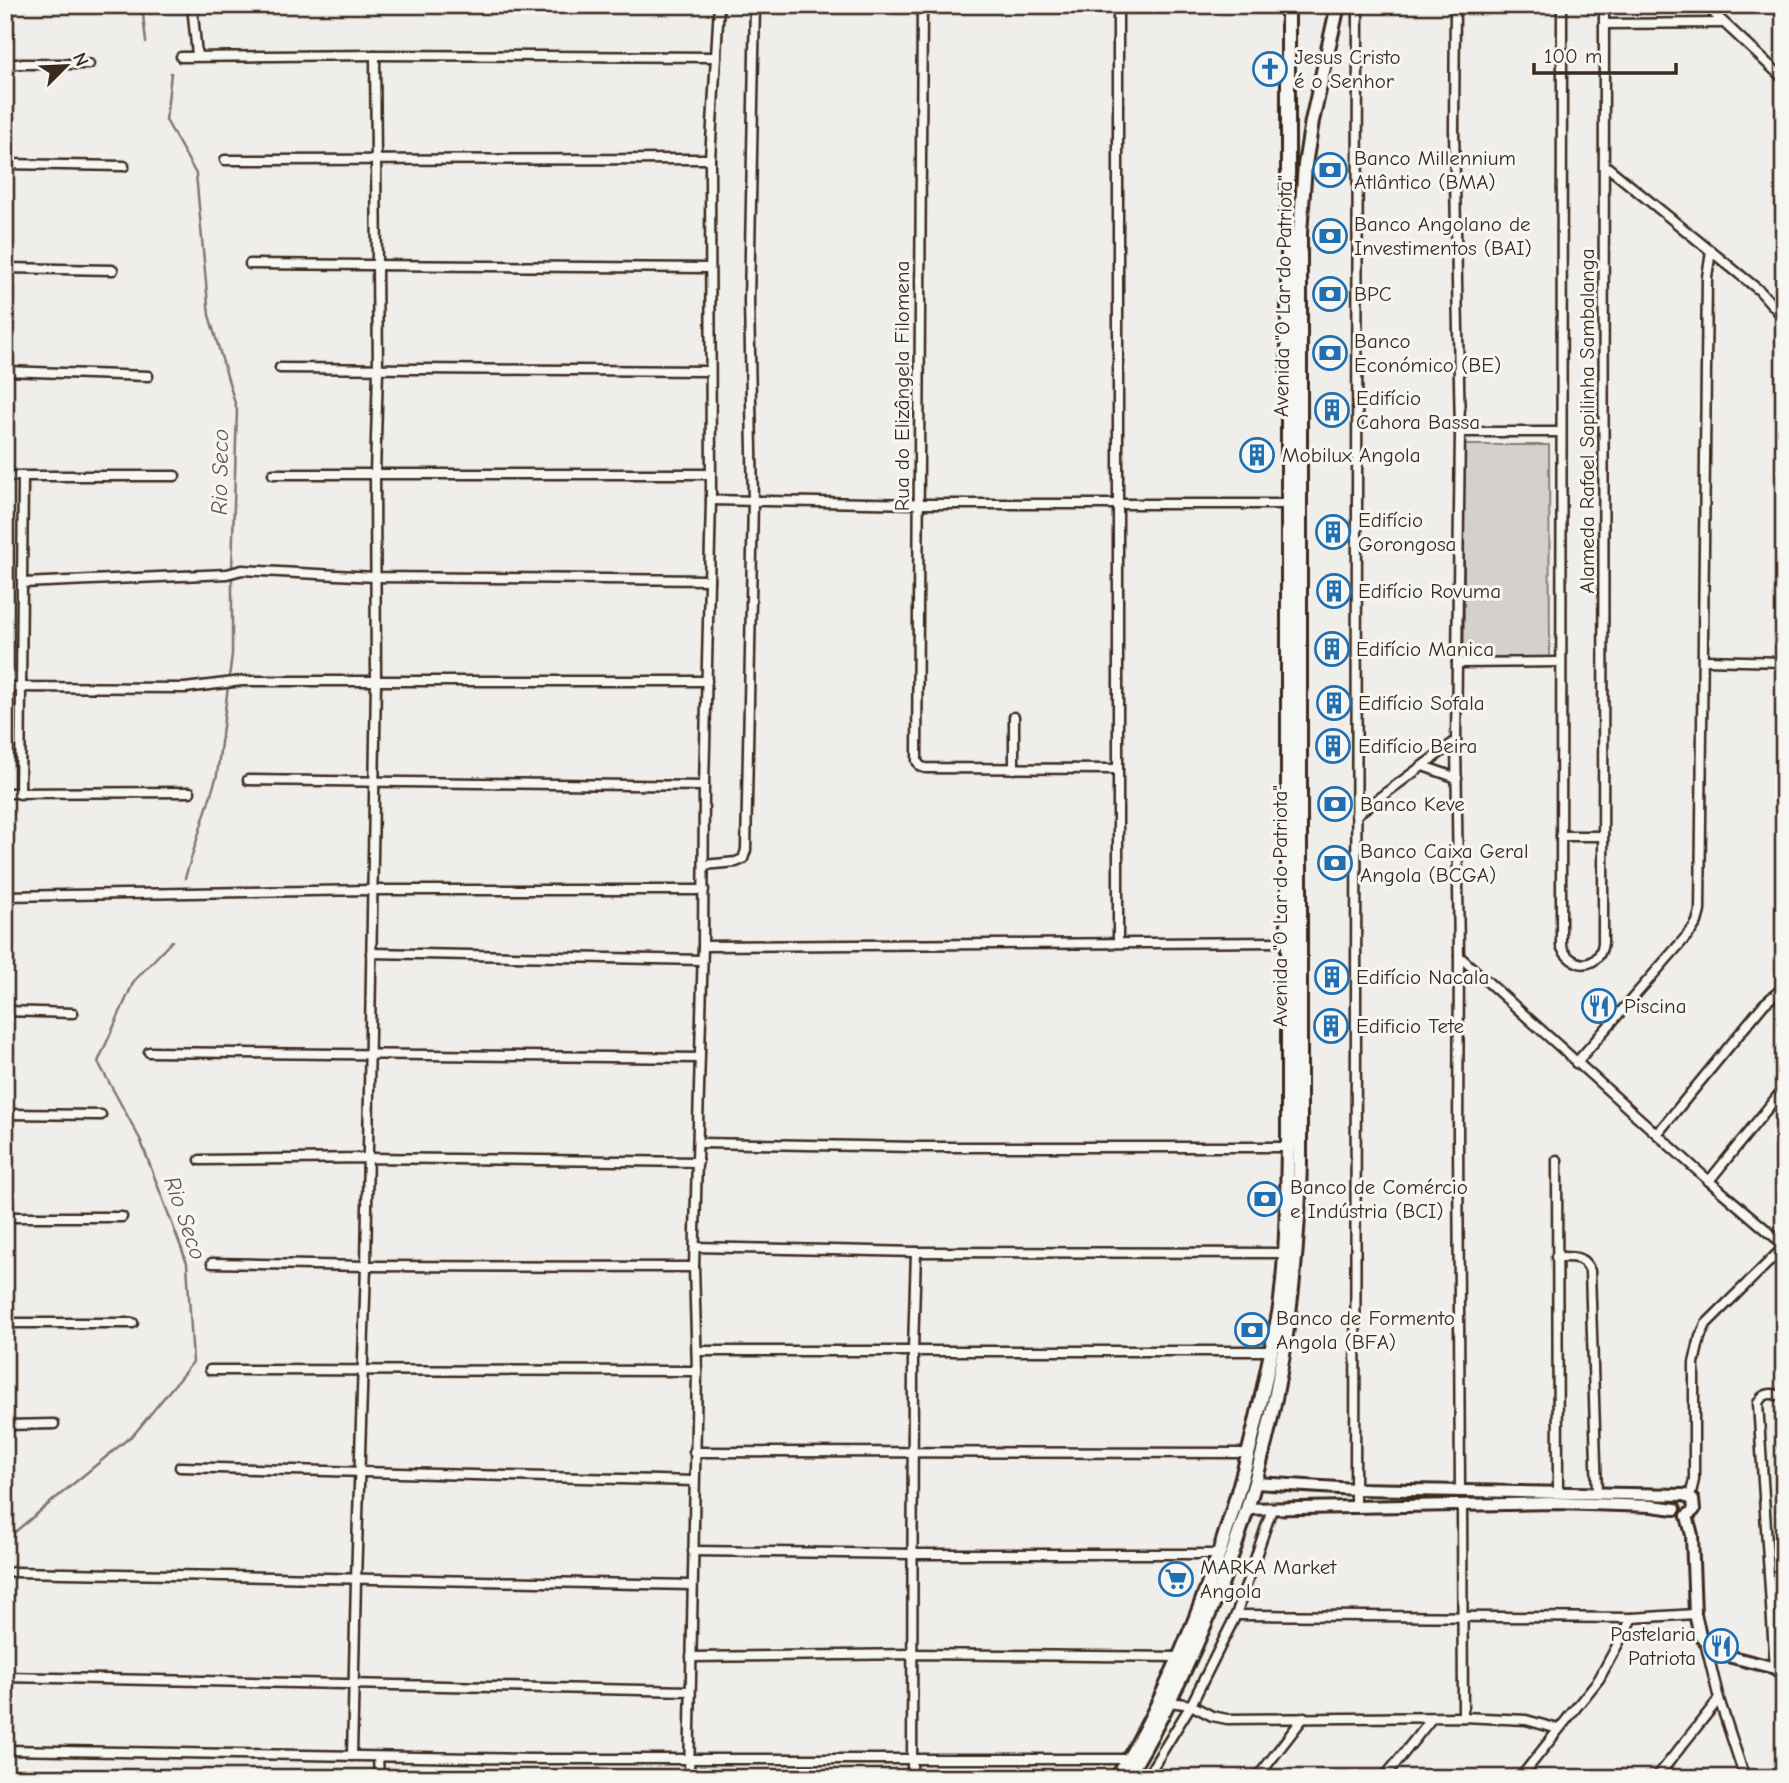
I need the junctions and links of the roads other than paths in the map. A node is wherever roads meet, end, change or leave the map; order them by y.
1 (191, 5) edge
2 (719, 5) edge
3 (755, 5) edge
4 (922, 5) edge
5 (1118, 5) edge
6 (1288, 5) edge
7 (1338, 5) edge
8 (1358, 5) edge
9 (1455, 5) edge
10 (1562, 5) edge
11 (1604, 5) edge
12 (1704, 5) edge
13 (1699, 23) junction
14 (1722, 23) junction
15 (1604, 24) junction
16 (197, 55) junction
17 (375, 55) junction
18 (181, 57) dead end
19 (716, 57) junction
20 (5, 64) edge
21 (89, 64) dead end
22 (1784, 79) edge
23 (709, 159) junction
24 (225, 160) dead end
25 (377, 161) junction
26 (5, 164) edge
27 (1605, 165) junction
28 (124, 166) dead end
29 (1711, 251) junction
30 (250, 264) dead end
31 (377, 264) junction
32 (5, 268) edge
33 (708, 268) junction
34 (113, 270) dead end
35 (1784, 318) edge
36 (280, 368) dead end
37 (378, 370) junction
38 (709, 370) junction
39 (5, 371) edge
40 (148, 376) dead end
41 (1460, 432) junction
42 (1561, 432) junction
43 (273, 474) dead end
44 (375, 474) junction
45 (710, 474) junction
46 (5, 476) edge
47 (23, 476) junction
48 (175, 476) dead end
49 (711, 500) junction
50 (753, 501) junction
51 (919, 504) junction
52 (1118, 504) junction
53 (1289, 504) junction
54 (375, 577) junction
55 (709, 580) junction
56 (23, 583) junction
57 (1704, 660) junction
58 (1561, 662) junction
59 (1784, 662) edge
60 (1457, 663) junction
61 (376, 681) junction
62 (707, 681) junction
63 (5, 687) edge
64 (20, 688) junction
65 (1014, 717) dead end
66 (1456, 741) junction
67 (1423, 766) junction
68 (1014, 769) junction
69 (1116, 769) junction
70 (1457, 778) junction
71 (248, 780) dead end
72 (373, 782) junction
73 (704, 786) junction
74 (190, 792) dead end
75 (5, 793) edge
76 (20, 794) junction
77 (1356, 815) junction
78 (1561, 836) junction
79 (1603, 836) junction
80 (704, 865) junction
81 (372, 890) junction
82 (704, 890) junction
83 (5, 896) edge
84 (1287, 942) junction
85 (1118, 943) junction
86 (703, 946) junction
87 (371, 953) junction
88 (1459, 956) junction
89 (702, 960) junction
90 (1784, 987) edge
91 (5, 1011) edge
92 (73, 1013) dead end
93 (149, 1052) dead end
94 (368, 1056) junction
95 (699, 1058) junction
96 (1576, 1063) junction
97 (1784, 1088) edge
98 (5, 1114) edge
99 (101, 1115) dead end
100 (1657, 1134) junction
101 (699, 1143) junction
102 (1288, 1147) junction
103 (367, 1158) junction
104 (200, 1160) dead end
105 (1557, 1160) dead end
106 (698, 1161) junction
107 (1709, 1181) junction
108 (5, 1217) edge
109 (122, 1217) dead end
110 (1784, 1246) edge
111 (695, 1247) junction
112 (916, 1252) junction
113 (1285, 1253) junction
114 (1556, 1257) junction
115 (212, 1263) dead end
116 (366, 1266) junction
117 (694, 1267) junction
118 (5, 1323) edge
119 (133, 1323) dead end
120 (912, 1350) junction
121 (697, 1351) junction
122 (1271, 1351) junction
123 (210, 1370) dead end
124 (362, 1370) junction
125 (697, 1371) junction
126 (1784, 1398) edge
127 (54, 1424) dead end
128 (5, 1425) edge
129 (694, 1452) junction
130 (912, 1452) junction
131 (1250, 1453) junction
132 (180, 1467) dead end
133 (360, 1472) junction
134 (694, 1481) junction
135 (1256, 1483) junction
136 (1355, 1489) junction
137 (1460, 1491) junction
138 (1558, 1493) junction
139 (1597, 1494) junction
140 (1685, 1496) junction
141 (1462, 1506) junction
142 (1355, 1508) junction
143 (1247, 1509) junction
144 (1272, 1509) junction
145 (1675, 1509) junction
146 (1687, 1516) junction
147 (693, 1551) junction
148 (913, 1554) junction
149 (1219, 1554) junction
150 (13, 1572) dead end
151 (356, 1580) junction
152 (692, 1585) junction
153 (1695, 1614) junction
154 (1236, 1615) junction
155 (1464, 1616) junction
156 (1632, 1618) junction
157 (1705, 1643) junction
158 (912, 1654) junction
159 (691, 1657) junction
160 (1179, 1657) junction
161 (1779, 1672) edge
162 (5, 1677) edge
163 (355, 1683) junction
164 (690, 1691) junction
165 (1719, 1699) junction
166 (1170, 1702) junction
167 (1191, 1705) junction
168 (1304, 1717) junction
169 (1432, 1717) junction
170 (1463, 1717) junction
171 (1558, 1729) junction
172 (5, 1751) edge
173 (352, 1756) junction
174 (378, 1757) junction
175 (688, 1758) junction
176 (912, 1758) junction
177 (1129, 1759) junction
178 (379, 1778) edge
179 (689, 1778) edge
180 (912, 1778) edge
181 (1117, 1778) edge
182 (1127, 1778) edge
183 (1146, 1778) edge
184 (1257, 1778) edge
185 (1384, 1778) edge
186 (1520, 1778) edge
187 (1656, 1778) edge
188 (1745, 1778) edge

1 - 16 street
2 - 19 street
3 - 50 street
4 - 51 street, Rua do Elizângela Filomena
5 - 52 street
6 - 53 main road, Avenida "O Lar do Patriota"
7 - 135 main road, Avenida "O Lar do Patriota"
8 - 77 street
9 - 41 street
10 - 42 street, Alameda Rafael Sapilinha Sambalanga
11 - 15 street, Alameda Rafael Sapilinha Sambalanga
12 - 13 street
12 - 14 street
13 - 14 street
13 - 15 street
14 - 22 street
15 - 27 street, Alameda Rafael Sapilinha Sambalanga
16 - 17 street
16 - 18 street
17 - 19 street
17 - 25 street
19 - 23 street
20 - 21 street
23 - 25 street
23 - 33 street
24 - 25 street
25 - 31 street
26 - 28 street
27 - 29 street
27 - 79 street, Alameda Rafael Sapilinha Sambalanga
29 - 35 street
29 - 57 street
30 - 31 street
31 - 33 street
31 - 37 street
32 - 34 street
33 - 38 street
36 - 37 street
37 - 38 street
37 - 44 street
38 - 45 street
39 - 40 street
41 - 42 street
41 - 60 street
42 - 58 street, Alameda Rafael Sapilinha Sambalanga
43 - 44 street
44 - 45 street
44 - 54 street
45 - 49 street
46 - 47 street
47 - 48 street
47 - 56 street
49 - 50 street
49 - 55 street
50 - 51 street
50 - 80 street
51 - 52 street
51 - 68 street, Rua do Elizângela Filomena
52 - 53 street
52 - 69 street
53 - 84 main road, Avenida "O Lar do Patriota"
54 - 55 street
54 - 56 street
54 - 61 street
55 - 62 street
56 - 64 street
57 - 59 street
57 - 96 street
58 - 60 street
58 - 78 street, Alameda Rafael Sapilinha Sambalanga
60 - 66 street
61 - 62 street
61 - 64 street
61 - 72 street
62 - 73 street
63 - 64 street
64 - 76 street
65 - 68 street
66 - 67 street
66 - 70 street
67 - 70 street
67 - 77 street
68 - 69 street
69 - 85 street
70 - 88 street
71 - 72 street
72 - 73 street
72 - 81 street
73 - 80 street
74 - 76 street
75 - 76 street
77 - 136 street
78 - 79 street
78 - 79 street, Alameda Rafael Sapilinha Sambalanga
80 - 82 street
81 - 82 street
81 - 83 street
81 - 87 street
82 - 86 street
84 - 85 street
84 - 102 main road, Avenida "O Lar do Patriota"
85 - 86 street
86 - 89 street
87 - 89 street
87 - 94 street
88 - 96 street
88 - 137 street
89 - 95 street
90 - 100 street
91 - 92 street
93 - 94 street
94 - 95 street
94 - 103 street
95 - 101 street
96 - 100 street
97 - 107 street
98 - 99 street
100 - 107 street
101 - 102 street
101 - 106 street
102 - 113 main road, Avenida "O Lar do Patriota"
103 - 104 street
103 - 106 street
103 - 116 street
105 - 114 street
106 - 111 street
107 - 110 street
108 - 109 street
110 - 140 street
111 - 112 street
111 - 117 street
112 - 113 street
112 - 120 street
113 - 122 main road, Avenida "O Lar do Patriota"
114 - 138 street
114 - 139 street
115 - 116 street
116 - 117 street
116 - 124 street
117 - 121 street
118 - 119 street
120 - 121 street
120 - 122 street
120 - 130 street
121 - 125 street
122 - 131 main road, Avenida "O Lar do Patriota"
123 - 124 street
124 - 125 street
124 - 133 street
125 - 129 street
126 - 161 street
127 - 128 street
129 - 130 street
129 - 134 street
130 - 131 street
130 - 148 street
131 - 149 main road, Avenida "O Lar do Patriota"
132 - 133 street
133 - 134 street
133 - 151 street
134 - 147 street
135 - 136 street
135 - 143 main road, Avenida "O Lar do Patriota"
136 - 137 street
136 - 142 street
137 - 138 street
138 - 139 street
139 - 140 street
140 - 145 street
140 - 146 street
141 - 142 street
141 - 145 street
141 - 155 street
142 - 144 street
143 - 144 street
143 - 166 main road, Avenida "O Lar do Patriota"
144 - 154 street
145 - 146 street
146 - 153 street
147 - 148 street
147 - 152 street
148 - 149 street
148 - 158 street
149 - 160 main road, Avenida "O Lar do Patriota"
150 - 151 street
151 - 152 street
151 - 163 street
152 - 159 street
153 - 156 street
153 - 157 street
154 - 155 street
154 - 167 street
155 - 156 street
155 - 170 street
156 - 171 street
157 - 161 street
157 - 165 street
158 - 159 street
158 - 160 street
158 - 176 street
159 - 164 street
160 - 177 main road, Avenida "O Lar do Patriota"
162 - 163 street
163 - 164 street
163 - 173 street
164 - 175 street
165 - 187 street
165 - 188 street
166 - 167 street
166 - 182 main road, Avenida "O Lar do Patriota"
167 - 168 street
167 - 183 street
168 - 169 street
168 - 184 street
169 - 170 street
169 - 185 street
170 - 171 street
171 - 186 street
172 - 173 street
173 - 174 street
174 - 175 street
174 - 178 street
175 - 176 street
175 - 179 street
176 - 177 street
176 - 180 street
177 - 181 main road, Avenida "O Lar do Patriota"

